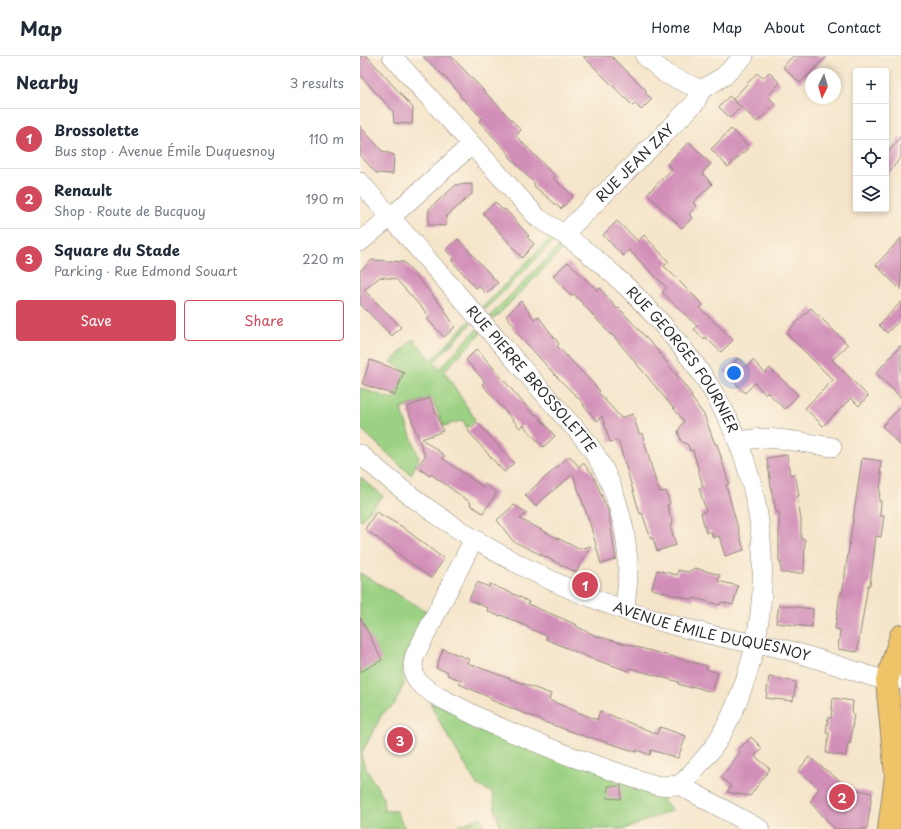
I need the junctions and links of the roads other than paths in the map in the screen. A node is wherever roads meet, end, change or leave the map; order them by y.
1 (392, 56) edge
2 (645, 56) edge
3 (744, 56) edge
4 (700, 90) junction
5 (471, 145) junction
6 (360, 182) edge
7 (391, 217) junction
8 (565, 233) junction
9 (360, 242) edge
10 (739, 442) junction
11 (832, 447) dead end
12 (360, 454) edge
13 (474, 539) junction
14 (624, 609) junction
15 (901, 636) edge
16 (756, 644) junction
17 (894, 680) edge
18 (901, 717) edge
19 (901, 731) edge
20 (899, 775) edge
21 (679, 785) junction
22 (760, 829) edge
23 (889, 829) edge

1 - 5 street, RUE GEORGES FOURNIER
2 - 4 street
3 - 4 street
4 - 8 street, RUE JEAN ZAY
5 - 7 street
5 - 8 street, RUE GEORGES FOURNIER
6 - 7 street, RUE PIERRE BROSSOLETTE
7 - 9 street
7 - 14 street, RUE PIERRE BROSSOLETTE
8 - 10 street, RUE GEORGES FOURNIER
10 - 11 street
10 - 16 street, RUE GEORGES FOURNIER
12 - 13 street, AVENUE ÉMILE DUQUESNOY
13 - 14 street, AVENUE ÉMILE DUQUESNOY
13 - 21 street
14 - 16 street, AVENUE ÉMILE DUQUESNOY
15 - 17 main road
16 - 17 street, AVENUE ÉMILE DUQUESNOY
16 - 21 street, RUE GEORGES FOURNIER
17 - 18 street
17 - 20 main road
19 - 20 main road
20 - 23 main road
21 - 22 street

